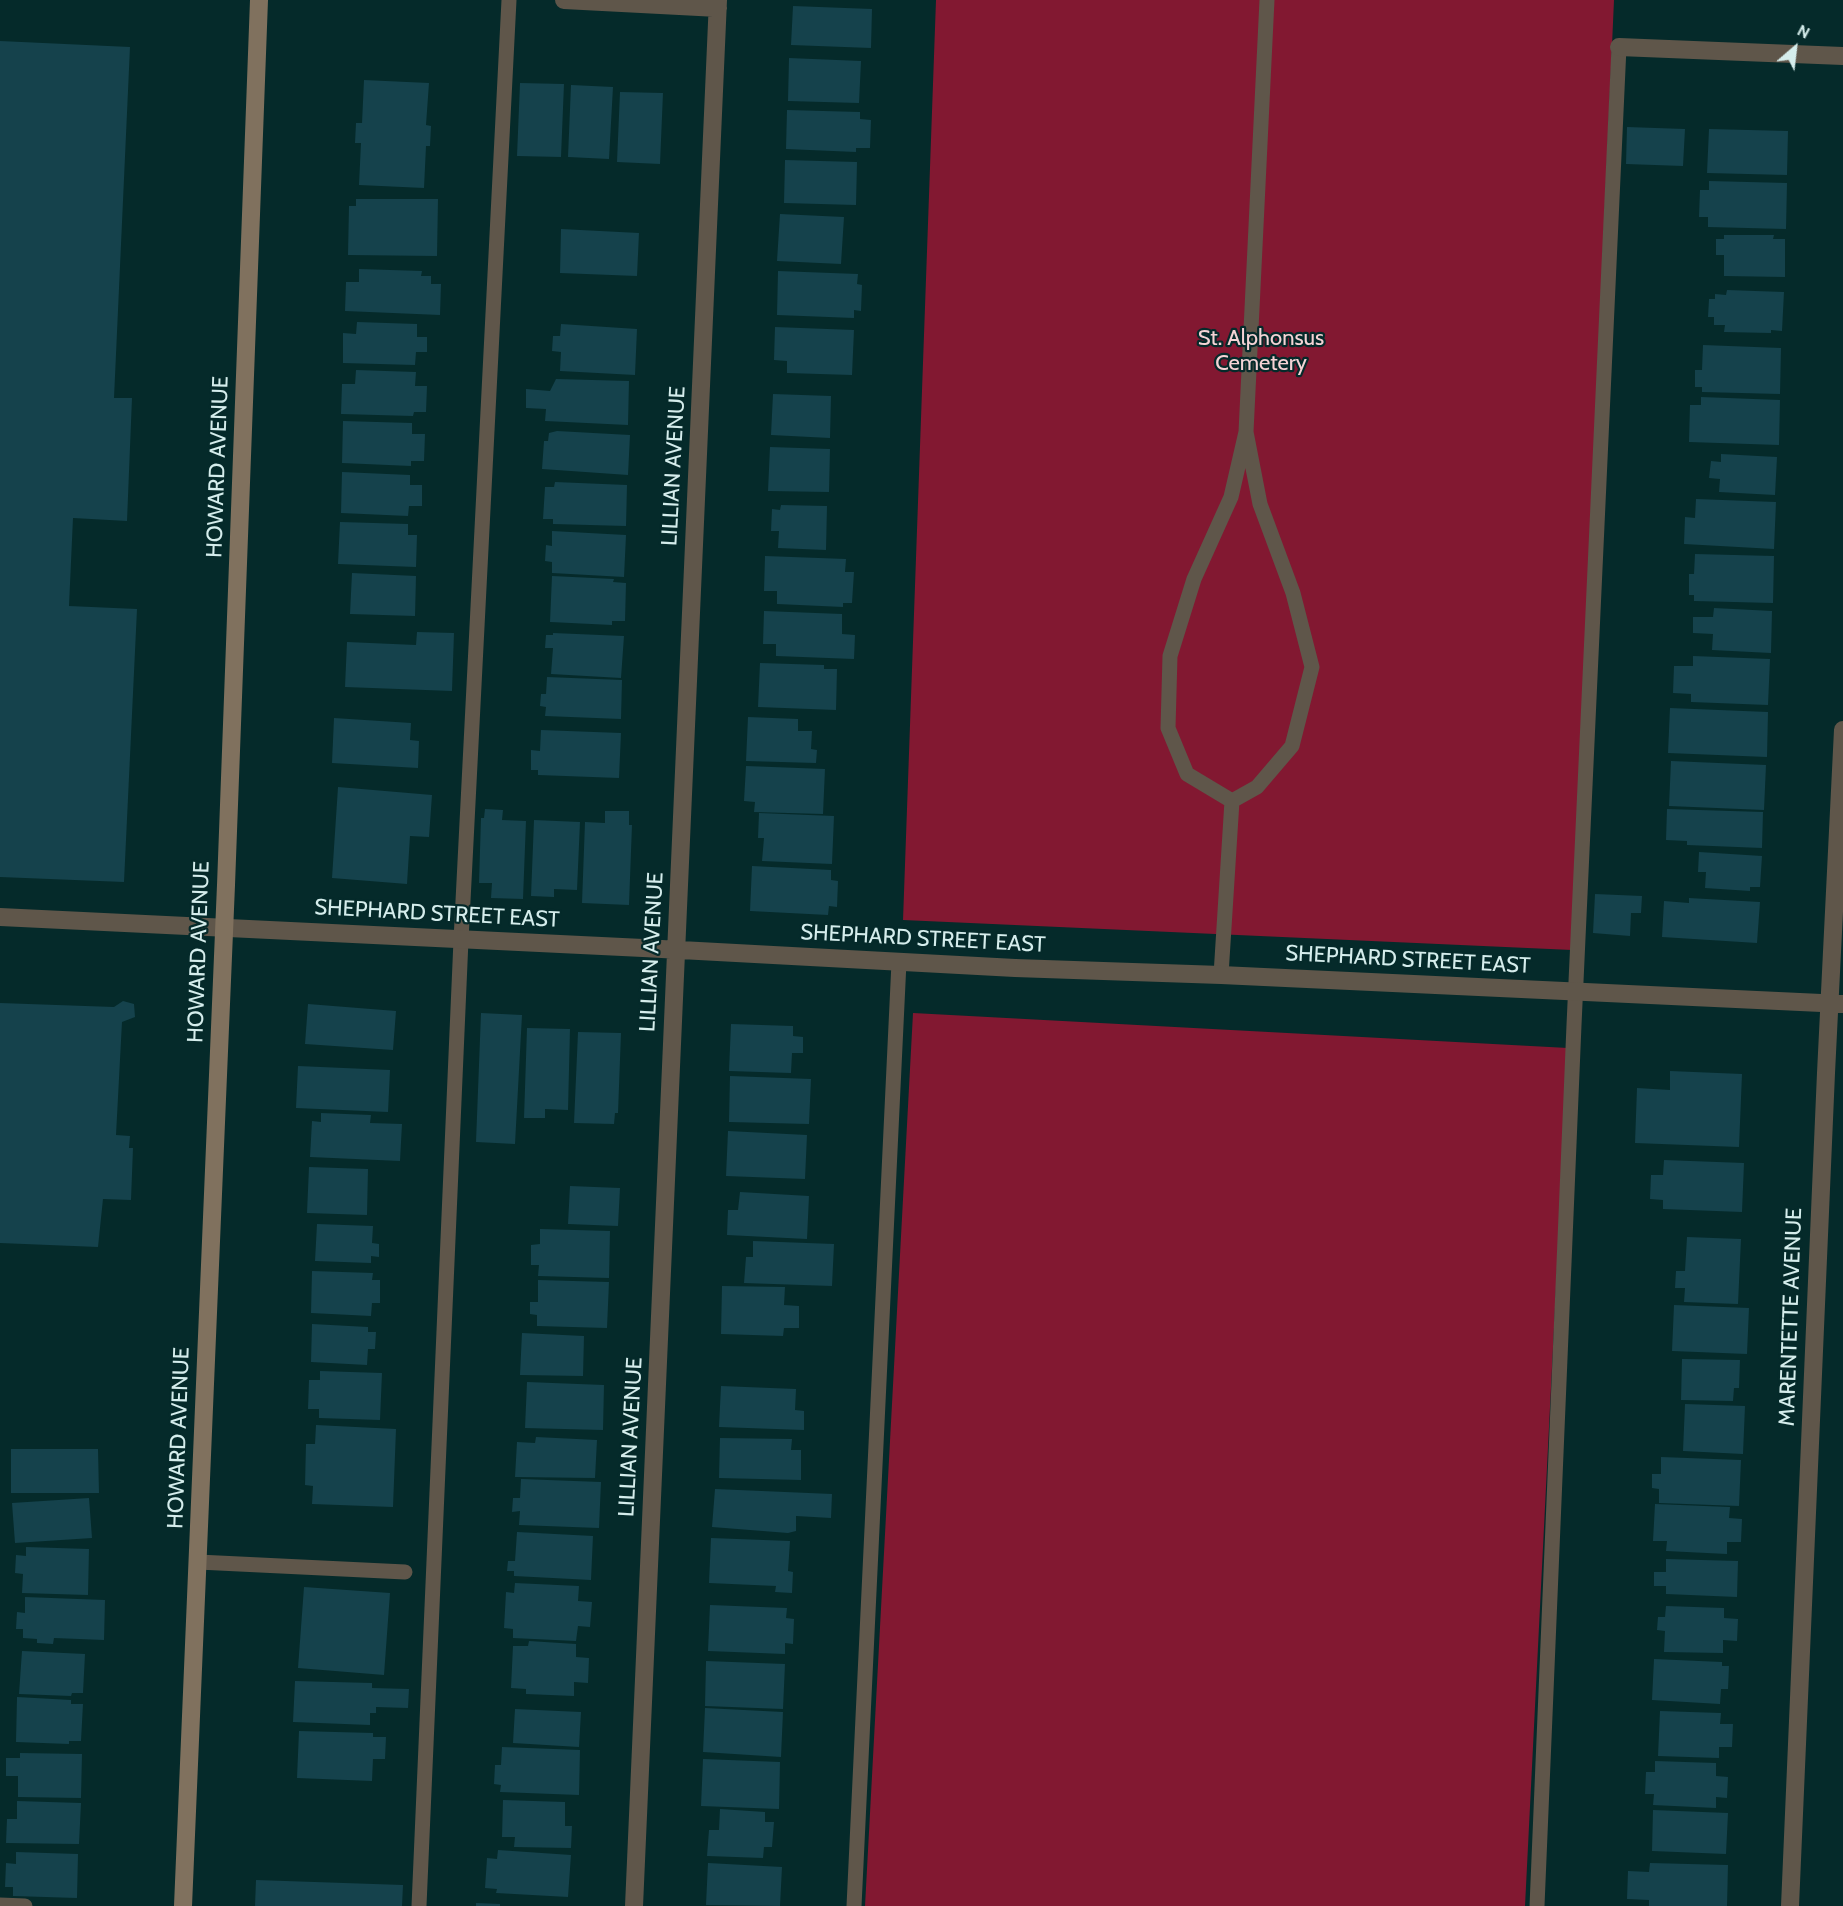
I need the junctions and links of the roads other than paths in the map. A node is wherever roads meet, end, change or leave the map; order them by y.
1 (259, 0) edge
2 (509, 0) edge
3 (564, 0) edge
4 (1267, 0) edge
5 (718, 4) edge
6 (1620, 47) joint
7 (1843, 56) edge
8 (1246, 432) junction
9 (1843, 730) edge
10 (1232, 801) junction
11 (0, 917) edge
12 (224, 928) junction
13 (461, 940) junction
14 (676, 949) junction
15 (898, 962) junction
16 (1221, 975) junction
17 (1576, 992) junction
18 (1836, 1004) edge
19 (198, 1562) junction
20 (405, 1572) dead end
21 (0, 1905) edge
22 (25, 1906) edge
23 (183, 1906) edge
24 (419, 1906) edge
25 (634, 1906) edge
26 (855, 1906) edge
27 (1537, 1906) edge
28 (1790, 1906) edge

1 - 12 main road, HOWARD AVENUE
2 - 13 lane
3 - 5 street
4 - 8 lane
5 - 14 street, LILLIAN AVENUE
6 - 7 street
6 - 17 lane
8 - 10 lane
8 - 10 lane
9 - 18 street, MARENTETTE AVENUE
10 - 16 lane
11 - 12 street, SHEPHARD STREET EAST
12 - 13 street, SHEPHARD STREET EAST
12 - 19 main road, HOWARD AVENUE
13 - 14 street, SHEPHARD STREET EAST
13 - 24 lane
14 - 15 street, SHEPHARD STREET EAST
14 - 25 street, LILLIAN AVENUE
15 - 16 street, SHEPHARD STREET EAST
15 - 26 lane
16 - 17 street, SHEPHARD STREET EAST
17 - 18 street, SHEPHARD STREET EAST
17 - 27 lane
18 - 28 street, MARENTETTE AVENUE
19 - 20 lane
19 - 23 main road, HOWARD AVENUE
21 - 22 lane

